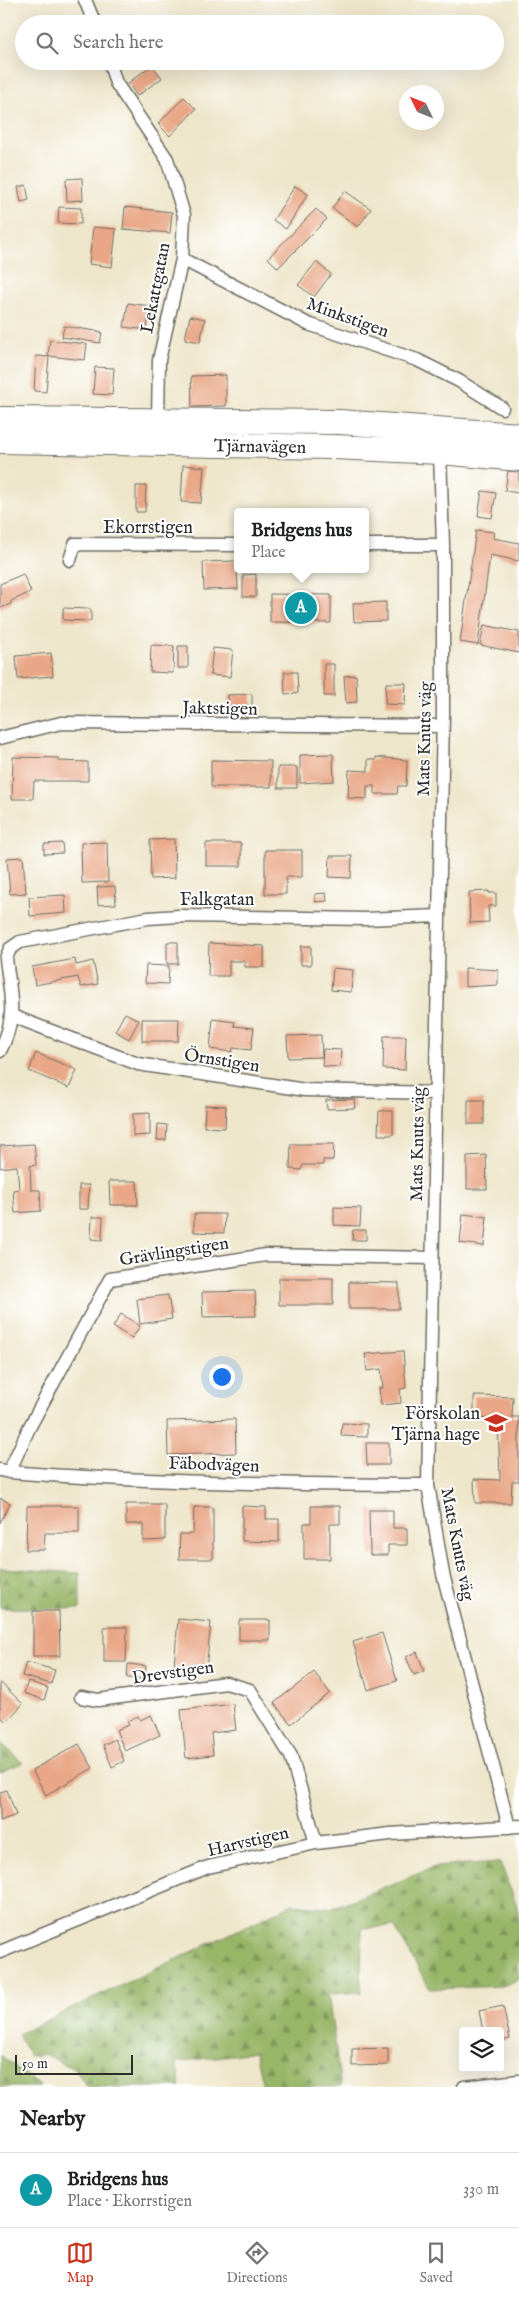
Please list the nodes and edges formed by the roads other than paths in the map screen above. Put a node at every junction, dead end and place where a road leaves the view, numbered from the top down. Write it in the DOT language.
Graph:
graph roads {
  1 [pos="85,0"];
  2 [pos="91,15"];
  3 [pos="112,70"];
  4 [pos="182,259"];
  5 [pos="502,408"];
  6 [pos="0,420"];
  7 [pos="158,421"];
  8 [pos="519,435"];
  9 [pos="0,441"];
  10 [pos="440,452"];
  11 [pos="519,459"];
  12 [pos="234,545"];
  13 [pos="369,545"];
  14 [pos="443,545"];
  15 [pos="70,560"];
  16 [pos="442,726"];
  17 [pos="0,738"];
  18 [pos="438,916"];
  19 [pos="12,1016"];
  20 [pos="0,1051"];
  21 [pos="435,1092"];
  22 [pos="432,1258"];
  23 [pos="5,1471"];
  24 [pos="428,1485"];
  25 [pos="81,1697"];
  26 [pos="514,1826"];
  27 [pos="316,1843"];
  28 [pos="0,1952"];
  29 [pos="519,2081"];
  30 [pos="464,2087"];
  1 -- 2 [label="street"];
  3 -- 4 [label="street, Lekattgatan"];
  4 -- 5 [label="street, Minkstigen"];
  4 -- 7 [label="street, Lekattgatan"];
  6 -- 7 [label="highway, Tjärnavägen"];
  7 -- 8 [label="highway, Tjärnavägen"];
  9 -- 10 [label="highway, Tjärnavägen"];
  10 -- 11 [label="highway, Tjärnavägen"];
  10 -- 14 [label="street, Mats Knuts väg"];
  12 -- 15 [label="street, Ekorrstigen"];
  13 -- 14 [label="street"];
  14 -- 16 [label="street, Mats Knuts väg"];
  16 -- 17 [label="street, Jaktstigen"];
  16 -- 18 [label="street, Mats Knuts väg"];
  18 -- 19 [label="street, Falkgatan"];
  18 -- 21 [label="street, Mats Knuts väg"];
  19 -- 20 [label="street"];
  19 -- 21 [label="street, Örnstigen"];
  21 -- 22 [label="street, Mats Knuts väg"];
  22 -- 23 [label="street, Grävlingstigen"];
  22 -- 24 [label="street, Mats Knuts väg"];
  23 -- 24 [label="street, Fäbodvägen"];
  24 -- 26 [label="street, Mats Knuts väg"];
  25 -- 27 [label="street, Drevstigen"];
  26 -- 27 [label="street, Harvstigen"];
  27 -- 28 [label="street, Harvstigen"];
  29 -- 30 [label="street"];
}
